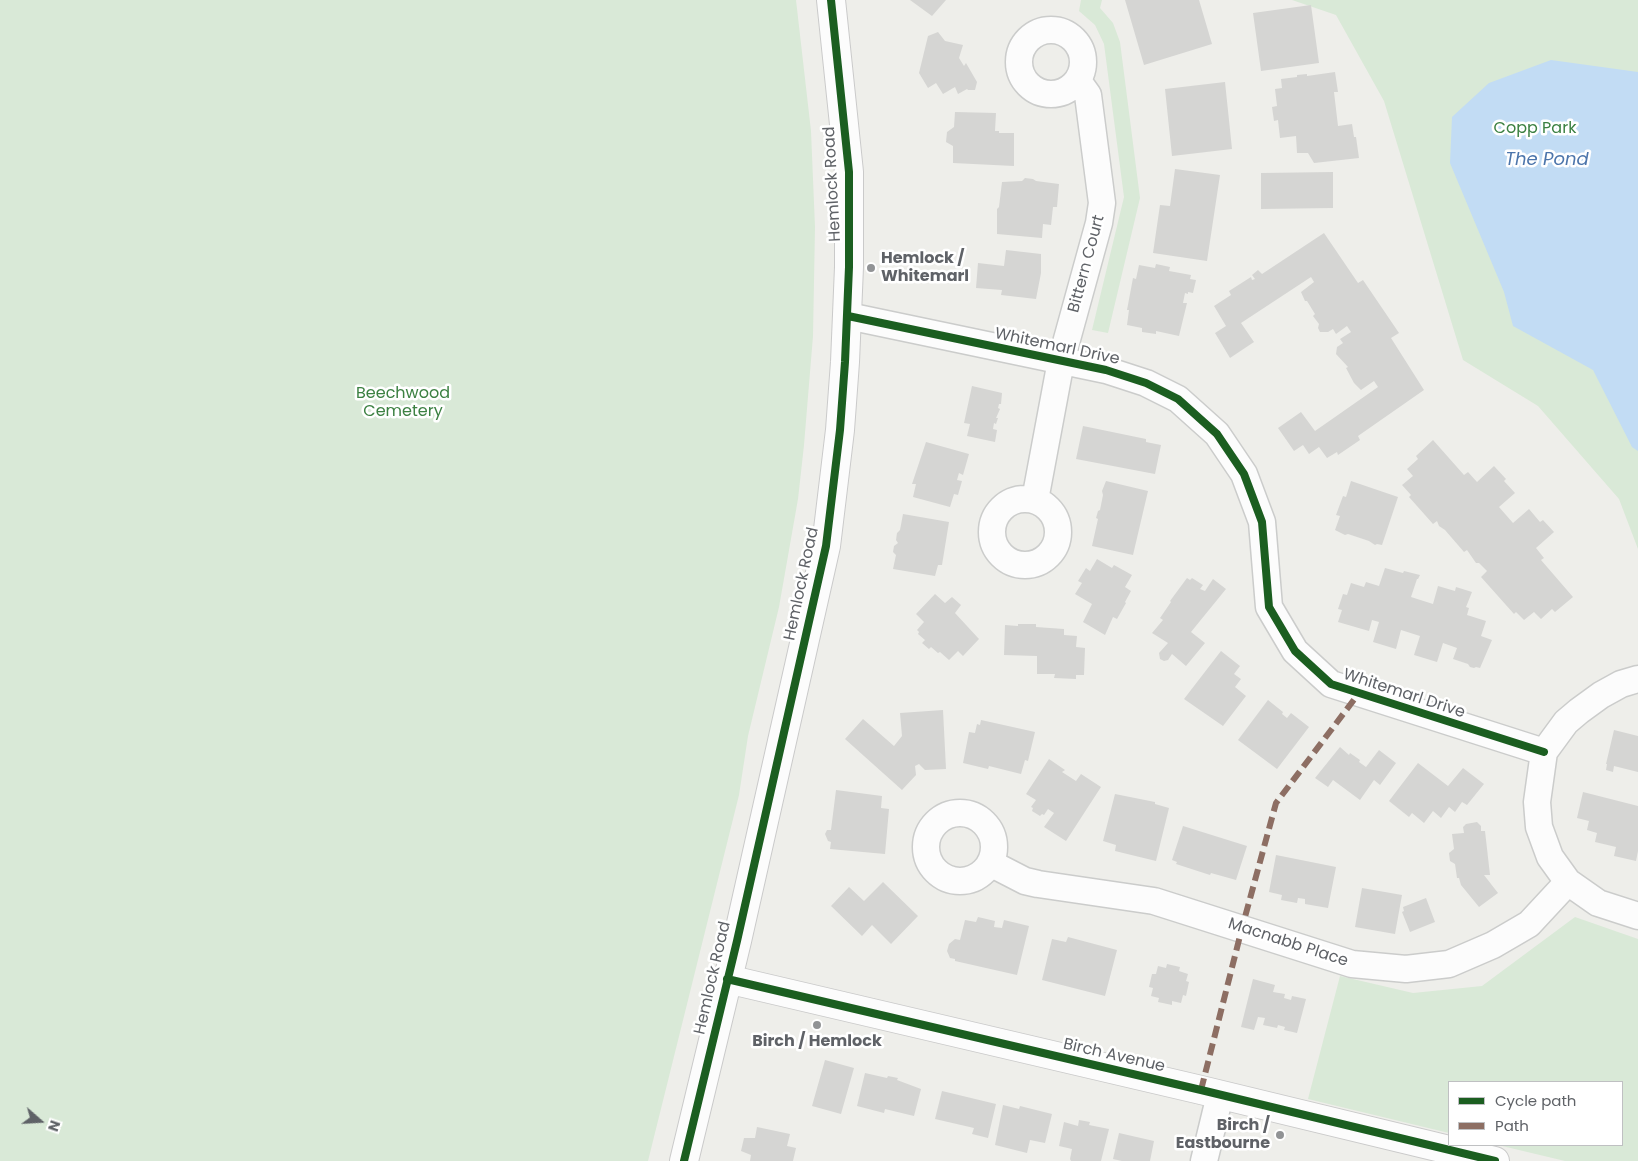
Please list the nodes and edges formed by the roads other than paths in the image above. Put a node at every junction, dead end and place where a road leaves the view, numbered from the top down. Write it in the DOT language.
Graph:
graph roads {
  1 [pos="831,0"];
  2 [pos="1078,81"];
  3 [pos="848,316"];
  4 [pos="1061,361"];
  5 [pos="1035,500"];
  6 [pos="1638,679"];
  7 [pos="1544,752"];
  8 [pos="990,863"];
  9 [pos="1568,882"];
  10 [pos="1638,916"];
  11 [pos="727,979"];
  12 [pos="1220,1095"];
  13 [pos="684,1161"];
  14 [pos="1204,1161"];
  15 [pos="1495,1161"];
  1 -- 3 [label="main road, Hemlock Road"];
  2 -- 4 [label="street, Bittern Court"];
  3 -- 4 [label="street, Whitemarl Drive"];
  3 -- 11 [label="main road, Hemlock Road"];
  4 -- 5 [label="street, Bittern Court"];
  4 -- 7 [label="street, Whitemarl Drive"];
  6 -- 7 [label="street"];
  7 -- 9 [label="street"];
  8 -- 9 [label="street, Macnabb Place"];
  9 -- 10 [label="street"];
  11 -- 12 [label="main road, Birch Avenue"];
  11 -- 13 [label="main road, Hemlock Road"];
  12 -- 14 [label="street"];
  12 -- 15 [label="main road, Birch Avenue"];
}
